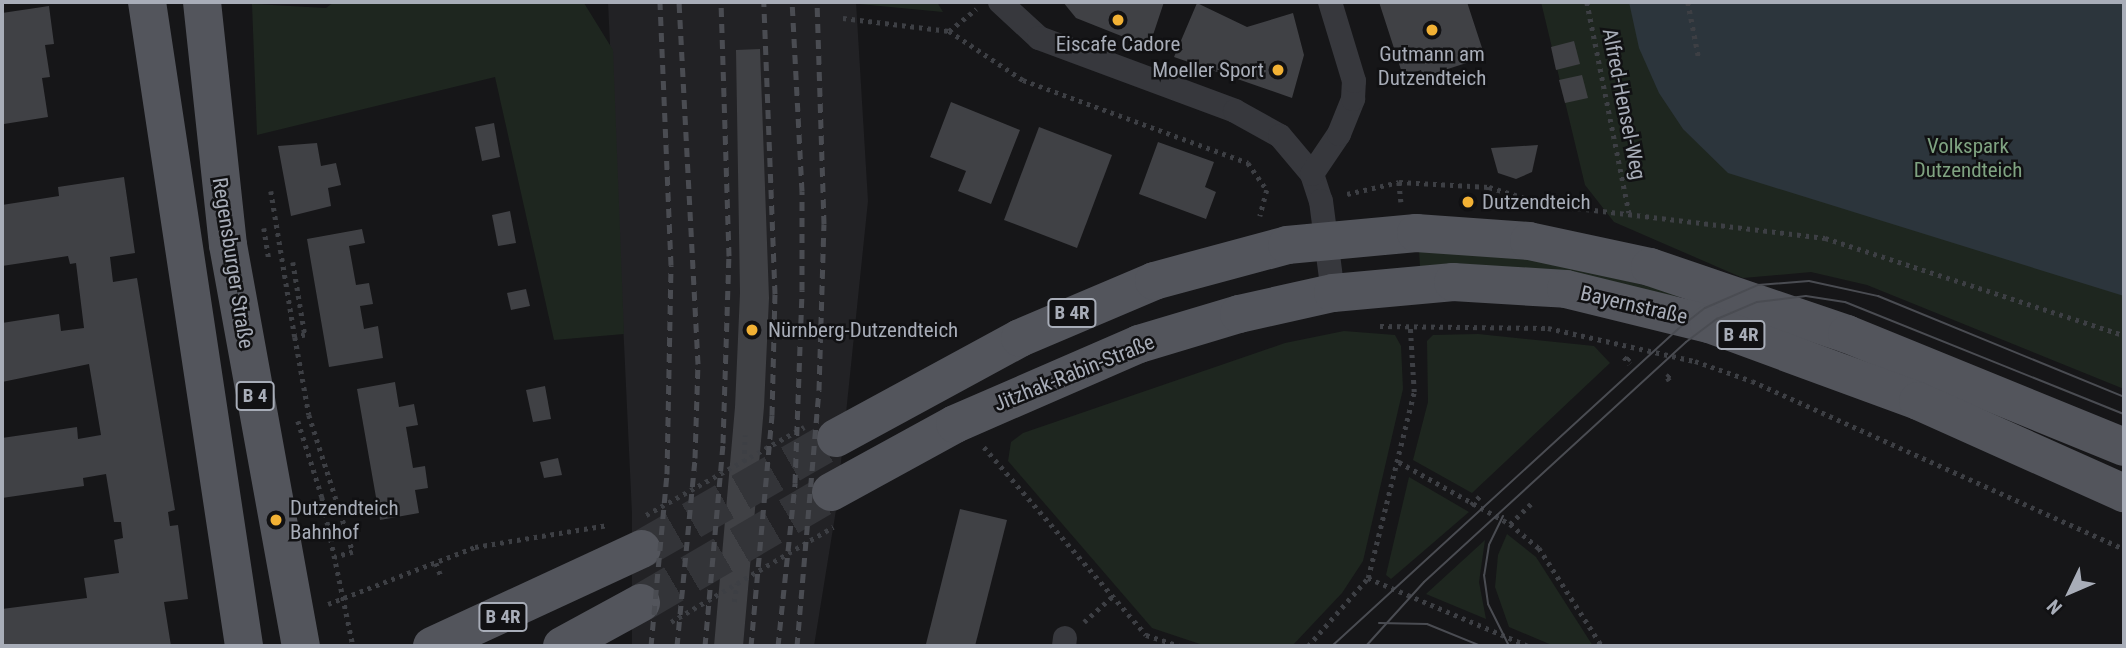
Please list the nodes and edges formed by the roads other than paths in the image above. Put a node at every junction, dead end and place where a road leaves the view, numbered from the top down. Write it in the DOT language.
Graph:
graph roads {
  1 [pos="147,2"];
  2 [pos="202,2"];
  3 [pos="1000,2"];
  4 [pos="1330,2"];
  5 [pos="1312,174"];
  6 [pos="1328,239"];
  7 [pos="1333,293"];
  8 [pos="822,431"];
  9 [pos="2124,447"];
  10 [pos="2124,493"];
  11 [pos="838,506"];
  12 [pos="631,531"];
  13 [pos="650,616"];
  14 [pos="298,632"];
  15 [pos="244,646"];
  16 [pos="432,646"];
  17 [pos="562,646"];
  1 -- 15 [label="main road"];
  2 -- 14 [label="main road, Regensburger Straße / B 4"];
  3 -- 5 [label="street"];
  4 -- 5 [label="street"];
  5 -- 6 [label="street"];
  6 -- 7 [label="street"];
  6 -- 8 [label="main road, B 4R"];
  6 -- 9 [label="main road, Bayernstraße / B 4R"];
  7 -- 10 [label="main road, Bayernstraße / B 4R"];
  7 -- 11 [label="main road, Jitzhak-Rabin-Straße / B 4R"];
  12 -- 16 [label="main road, B 4R"];
  13 -- 17 [label="main road"];
}
